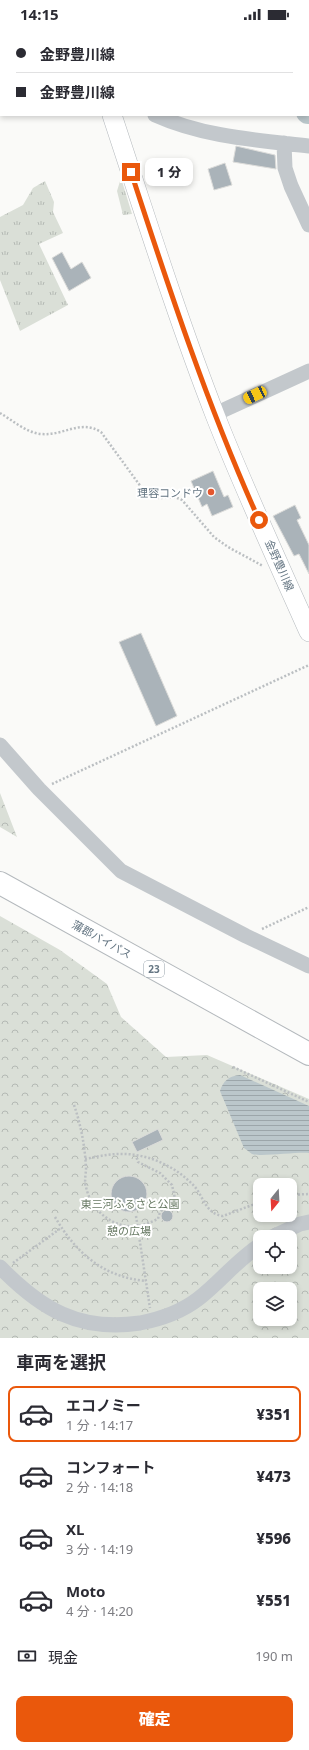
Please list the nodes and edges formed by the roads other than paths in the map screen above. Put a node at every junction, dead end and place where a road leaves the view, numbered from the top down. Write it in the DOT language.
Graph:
graph roads {
  1 [pos="112,116"];
  2 [pos="157,116"];
  3 [pos="284,143"];
  4 [pos="309,146"];
  5 [pos="309,225"];
  6 [pos="309,371"];
  7 [pos="215,414"];
  8 [pos="309,632"];
  9 [pos="0,745"];
  10 [pos="0,874"];
  11 [pos="0,883"];
  12 [pos="309,966"];
  13 [pos="309,1044"];
  14 [pos="309,1054"];
  15 [pos="309,1222"];
  16 [pos="287,1230"];
  17 [pos="253,1250"];
  18 [pos="2,1268"];
  1 -- 7 [label="main road, 金野豊川線"];
  2 -- 3 [label="street"];
  3 -- 4 [label="street"];
  3 -- 5 [label="street"];
  6 -- 7 [label="street"];
  7 -- 8 [label="main road, 金野豊川線"];
  9 -- 12 [label="street"];
  10 -- 13 [label="highway, 蒲郡バイパス / 23"];
  11 -- 14 [label="highway, 蒲郡バイパス / 23"];
  15 -- 16 [label="street"];
  17 -- 18 [label="street"];
}
